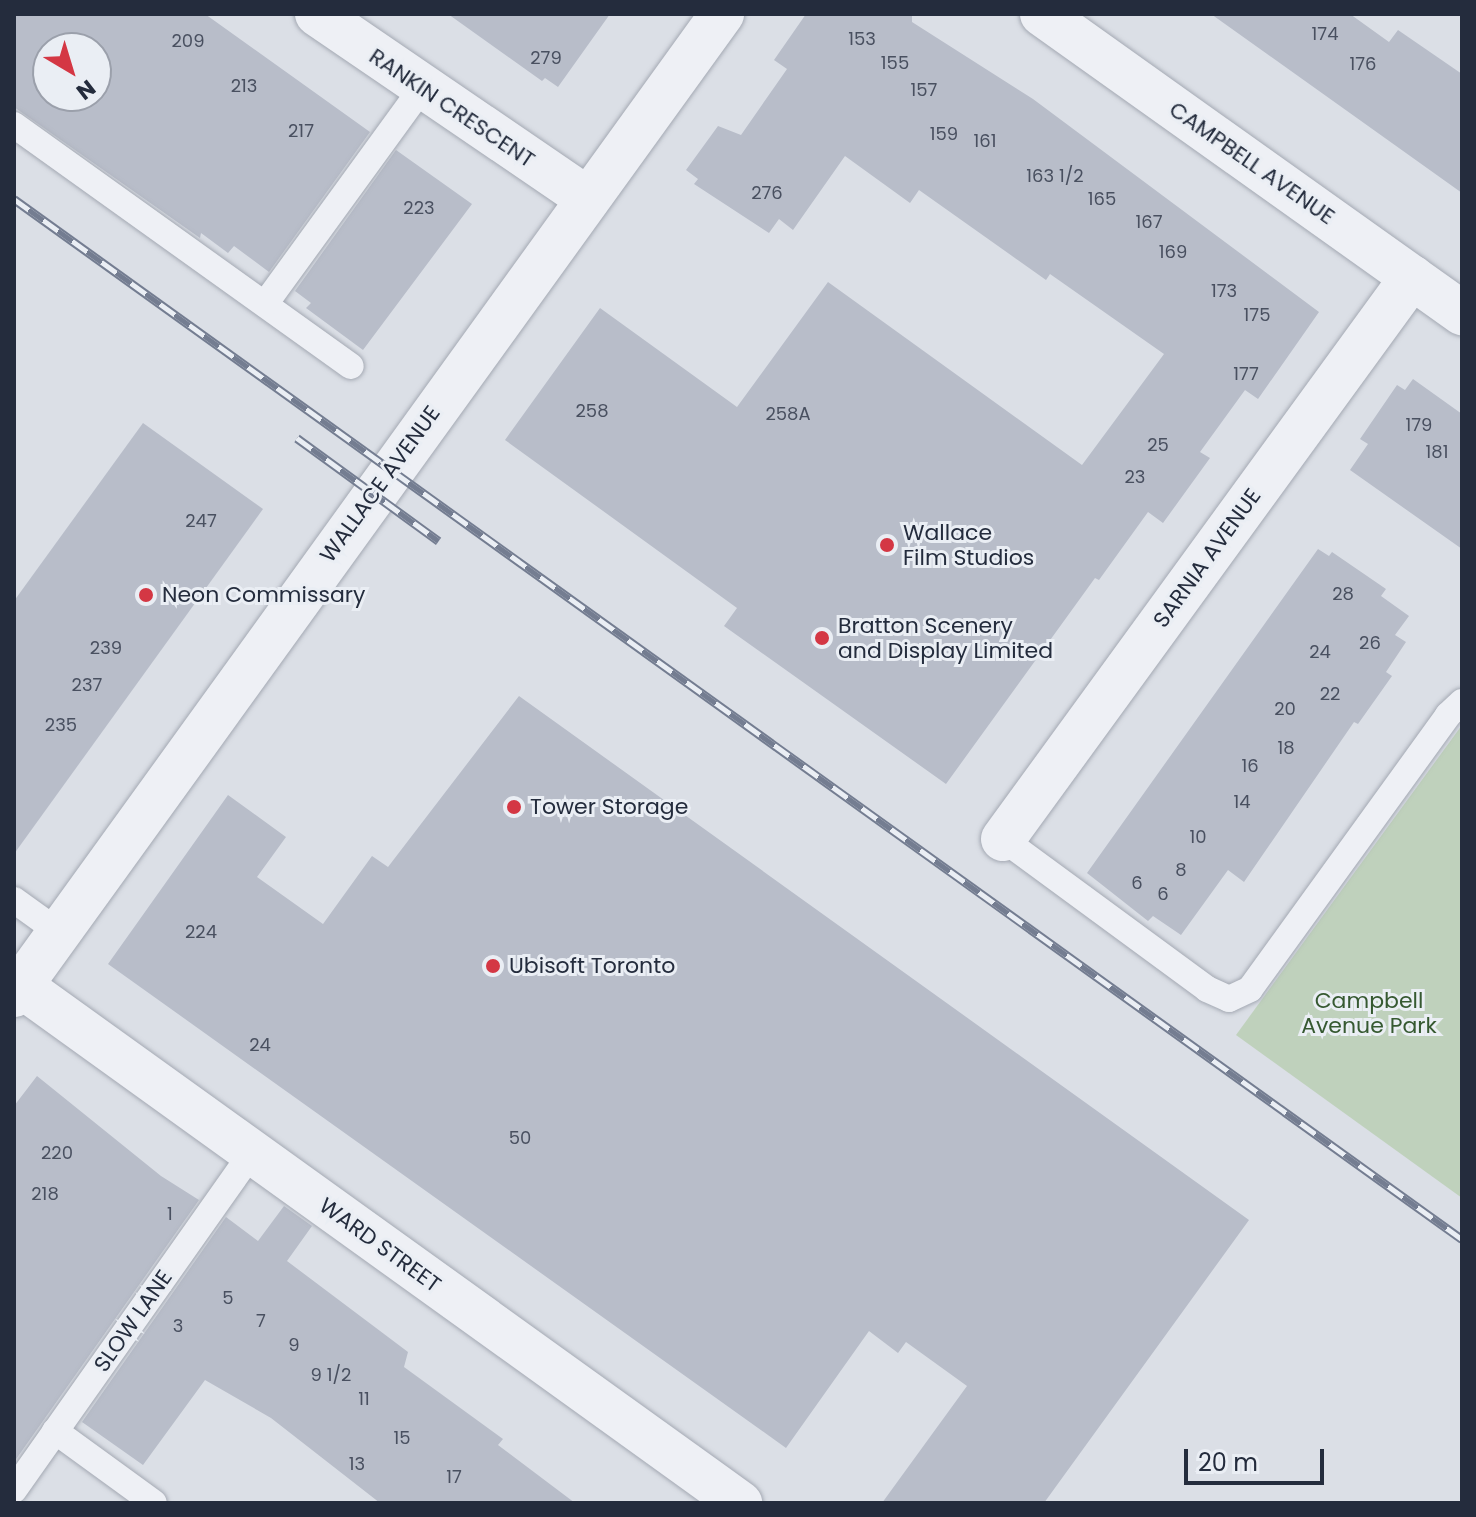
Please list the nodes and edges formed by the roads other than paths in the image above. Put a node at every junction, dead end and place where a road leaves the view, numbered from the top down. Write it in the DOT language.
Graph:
graph roads {
  1 [pos="317,14"];
  2 [pos="722,14"];
  3 [pos="1042,14"];
  4 [pos="421,89"];
  5 [pos="14,125"];
  6 [pos="588,199"];
  7 [pos="1412,277"];
  8 [pos="265,304"];
  9 [pos="1462,313"];
  10 [pos="351,366"];
  11 [pos="1462,702"];
  12 [pos="1003,839"];
  13 [pos="14,900"];
  14 [pos="60,933"];
  15 [pos="18,990"];
  16 [pos="252,1152"];
  17 [pos="55,1431"];
  18 [pos="14,1490"];
  19 [pos="154,1503"];
  20 [pos="740,1503"];
  1 -- 4 [label="street, RANKIN CRESCENT"];
  2 -- 6 [label="street, WALLACE AVENUE"];
  3 -- 7 [label="street, CAMPBELL AVENUE"];
  4 -- 6 [label="street, RANKIN CRESCENT"];
  4 -- 8 [label="lane"];
  5 -- 8 [label="lane"];
  6 -- 14 [label="street, WALLACE AVENUE"];
  7 -- 9 [label="street, CAMPBELL AVENUE"];
  7 -- 12 [label="street, SARNIA AVENUE"];
  8 -- 10 [label="lane"];
  11 -- 12 [label="lane"];
  13 -- 14 [label="lane"];
  14 -- 15 [label="street, WALLACE AVENUE"];
  15 -- 16 [label="street, WARD STREET"];
  16 -- 17 [label="lane, SLOW LANE"];
  16 -- 20 [label="street, WARD STREET"];
  17 -- 18 [label="lane, SLOW LANE"];
  17 -- 19 [label="lane"];
}
